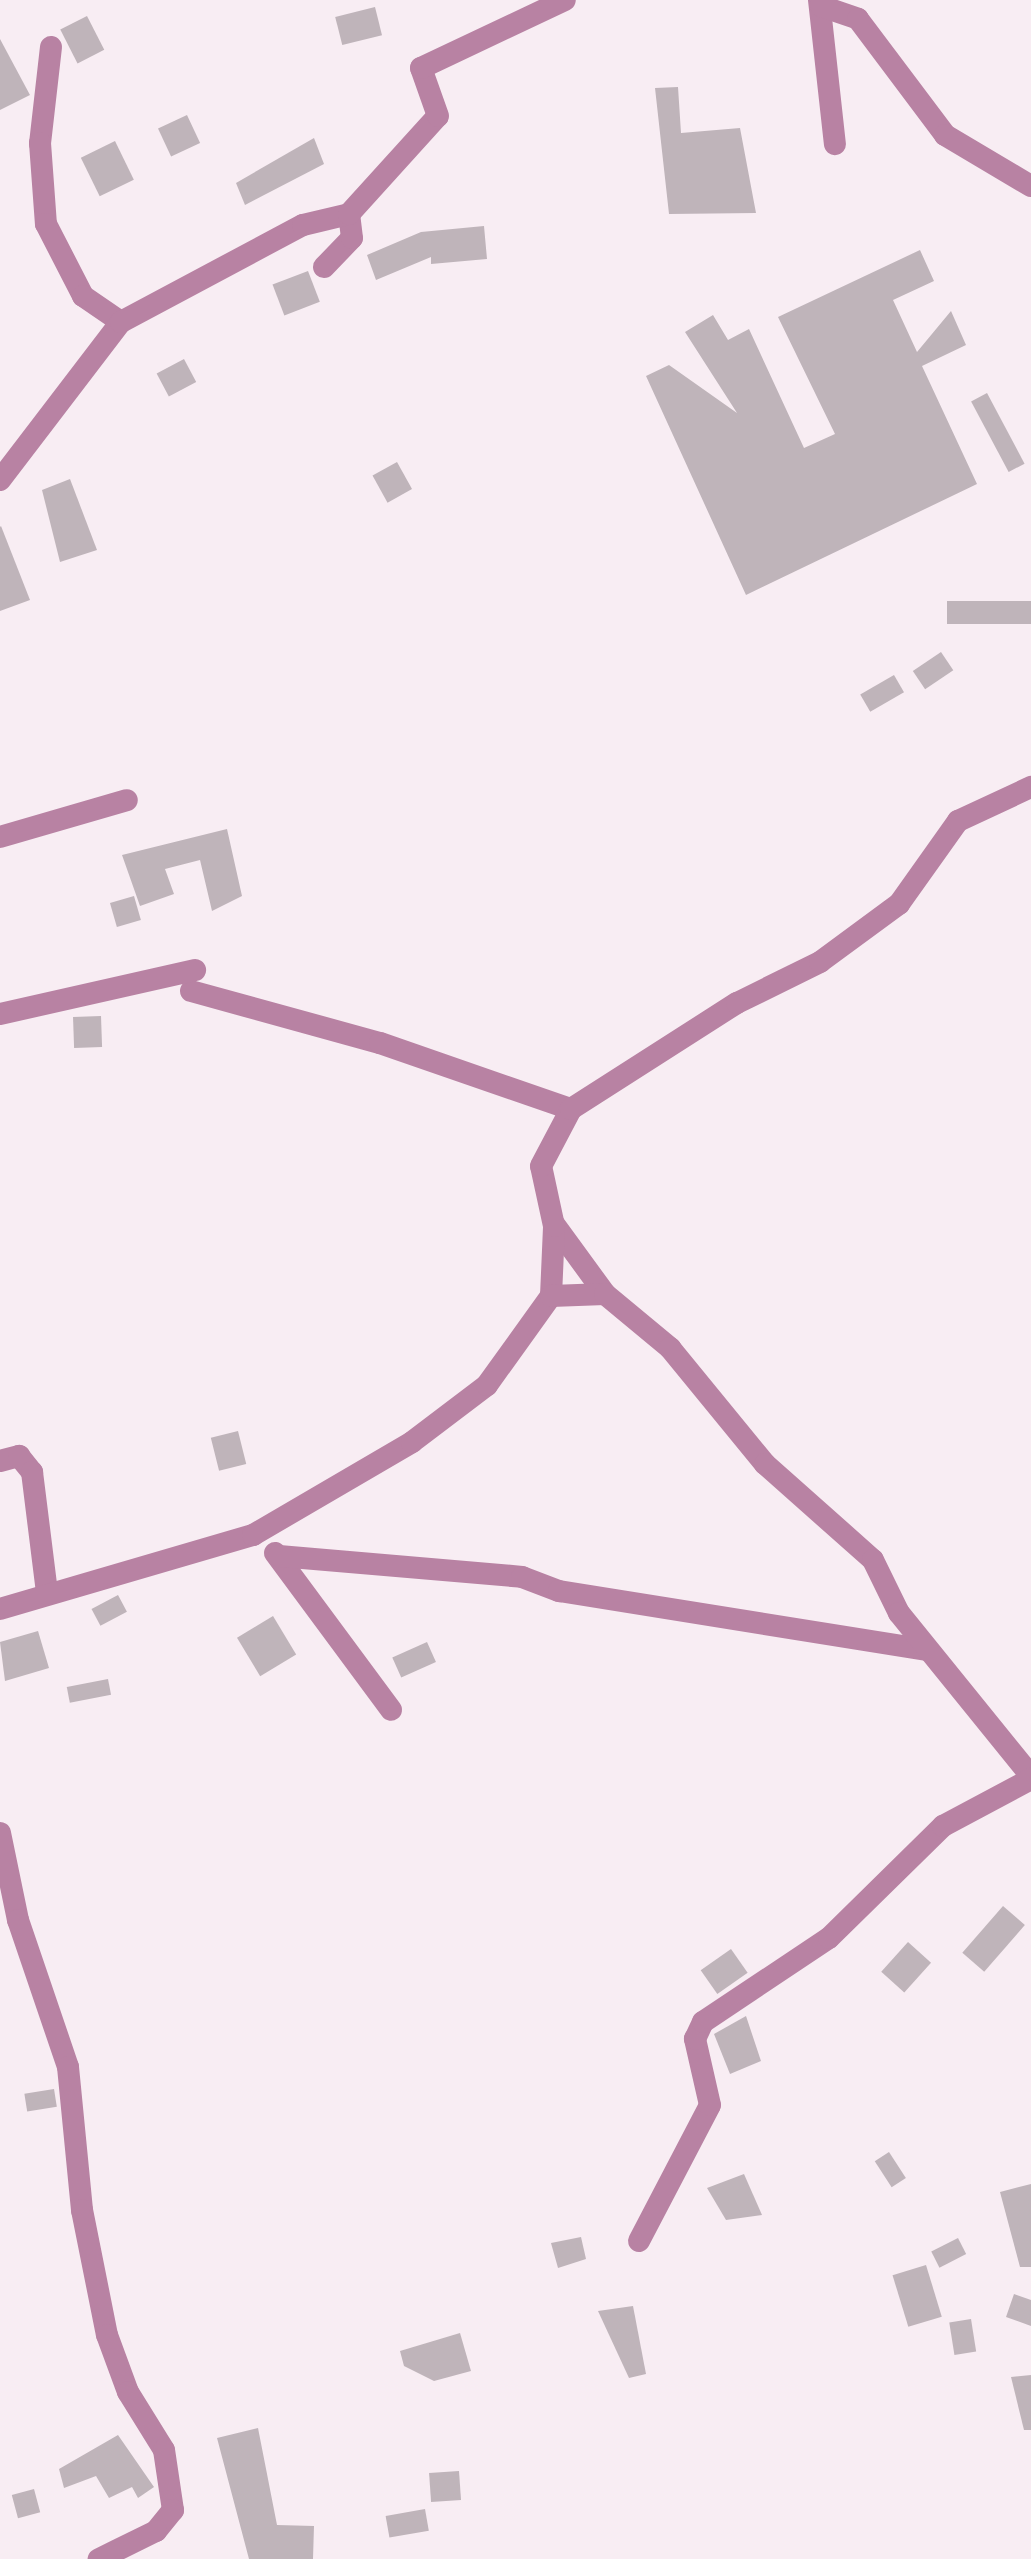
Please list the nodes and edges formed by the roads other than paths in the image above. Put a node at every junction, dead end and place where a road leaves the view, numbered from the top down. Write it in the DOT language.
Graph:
graph roads {
  1 [pos="566,0"];
  2 [pos="820,3"];
  3 [pos="51,47"];
  4 [pos="836,144"];
  5 [pos="1031,186"];
  6 [pos="350,214"];
  7 [pos="324,267"];
  8 [pos="121,322"];
  9 [pos="0,480"];
  10 [pos="1031,787"];
  11 [pos="128,800"];
  12 [pos="0,837"];
  13 [pos="0,1014"];
  14 [pos="571,1109"];
  15 [pos="554,1224"];
  16 [pos="605,1294"];
  17 [pos="551,1296"];
  18 [pos="0,1461"];
  19 [pos="253,1535"];
  20 [pos="279,1556"];
  21 [pos="47,1592"];
  22 [pos="0,1609"];
  23 [pos="926,1650"];
  24 [pos="391,1710"];
  25 [pos="1031,1778"];
  26 [pos="0,1833"];
  27 [pos="639,2241"];
  28 [pos="99,2559"];
  1 -- 6 [label="street"];
  2 -- 4 [label="street"];
  2 -- 5 [label="street"];
  3 -- 8 [label="street"];
  6 -- 7 [label="street"];
  6 -- 8 [label="street"];
  8 -- 9 [label="street"];
  10 -- 14 [label="street"];
  11 -- 12 [label="street"];
  13 -- 14 [label="street"];
  14 -- 15 [label="street"];
  15 -- 16 [label="street"];
  15 -- 17 [label="street"];
  16 -- 17 [label="street"];
  16 -- 23 [label="street"];
  17 -- 19 [label="street"];
  18 -- 21 [label="street"];
  19 -- 20 [label="street"];
  19 -- 21 [label="street"];
  20 -- 23 [label="street"];
  20 -- 24 [label="street"];
  21 -- 22 [label="street"];
  23 -- 25 [label="street"];
  25 -- 27 [label="street"];
  26 -- 28 [label="street"];
}
